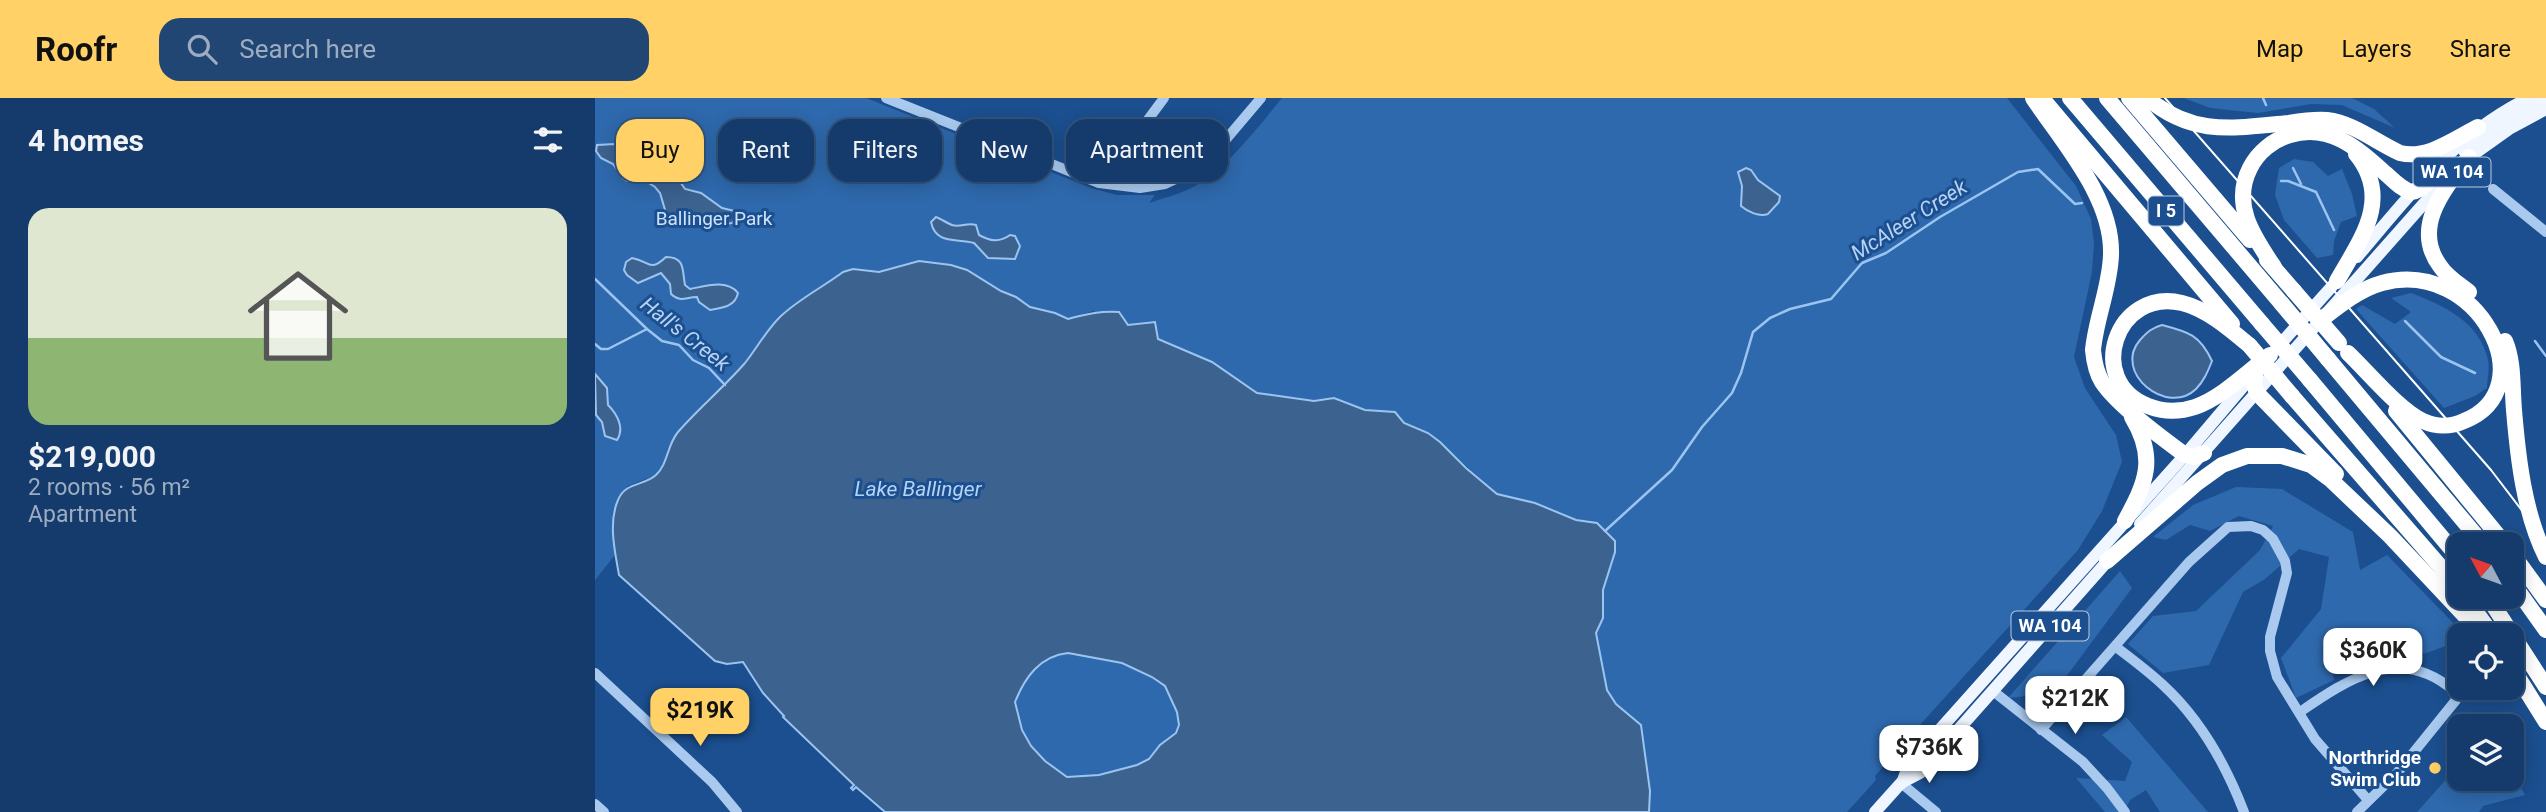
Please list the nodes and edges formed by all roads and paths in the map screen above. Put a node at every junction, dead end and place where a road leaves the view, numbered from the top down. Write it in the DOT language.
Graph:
graph roads {
  1 [pos="886,98"];
  2 [pos="1164,98"];
  3 [pos="1261,98"];
  4 [pos="2020,98"];
  5 [pos="2033,98"];
  6 [pos="2042,98"];
  7 [pos="2070,98"];
  8 [pos="2107,98"];
  9 [pos="2129,98"];
  10 [pos="2147,98"];
  11 [pos="2526,99"];
  12 [pos="2546,99"];
  13 [pos="2546,109"];
  14 [pos="2546,117"];
  15 [pos="1148,119"];
  16 [pos="2523,121"];
  17 [pos="2478,127"];
  18 [pos="2325,133"];
  19 [pos="2469,157"];
  20 [pos="2437,177"];
  21 [pos="2092,187"];
  22 [pos="2493,190"];
  23 [pos="2411,192"];
  24 [pos="2546,232"];
  25 [pos="2393,236"];
  26 [pos="2274,267"];
  27 [pos="2337,281"];
  28 [pos="2322,319"];
  29 [pos="2250,346"];
  30 [pos="2344,348"];
  31 [pos="2270,355"];
  32 [pos="2256,370"];
  33 [pos="2257,393"];
  34 [pos="2120,401"];
  35 [pos="2203,453"];
  36 [pos="2185,455"];
  37 [pos="2125,522"];
  38 [pos="2473,532"];
  39 [pos="2495,532"];
  40 [pos="2390,536"];
  41 [pos="2447,544"];
  42 [pos="2546,557"];
  43 [pos="2107,561"];
  44 [pos="2524,570"];
  45 [pos="2447,574"];
  46 [pos="2524,599"];
  47 [pos="2546,600"];
  48 [pos="2496,609"];
  49 [pos="2472,623"];
  50 [pos="2546,630"];
  51 [pos="2116,647"];
  52 [pos="1995,666"];
  53 [pos="595,673"];
  54 [pos="2524,687"];
  55 [pos="2546,687"];
  56 [pos="1993,691"];
  57 [pos="1958,709"];
  58 [pos="2300,712"];
  59 [pos="2546,722"];
  60 [pos="2041,730"];
  61 [pos="1901,783"];
  62 [pos="2368,800"];
  63 [pos="595,804"];
  64 [pos="604,812"];
  65 [pos="737,812"];
  66 [pos="1875,812"];
  67 [pos="1936,812"];
  68 [pos="2125,812"];
  69 [pos="2244,812"];
  70 [pos="2357,812"];
  1 -- 3 [label="street"];
  2 -- 15 [label="street"];
  4 -- 21 [label="highway"];
  5 -- 21 [label="highway"];
  6 -- 29 [label="highway"];
  7 -- 41 [label="highway, I 5, bridge"];
  8 -- 38 [label="highway, I 5, bridge"];
  9 -- 26 [label="highway"];
  10 -- 17 [label="highway"];
  11 -- 17 [label="main road, WA 104"];
  12 -- 20 [label="main road"];
  13 -- 16 [label="main road, WA 104"];
  14 -- 16 [label="main road"];
  16 -- 19 [label="main road, WA 104"];
  17 -- 23 [label="main road, WA 104"];
  18 -- 23 [label="highway"];
  18 -- 26 [label="highway"];
  18 -- 27 [label="highway"];
  19 -- 25 [label="main road, WA 104"];
  19 -- 42 [label="highway"];
  20 -- 23 [label="highway"];
  20 -- 25 [label="main road"];
  21 -- 34 [label="highway"];
  22 -- 24 [label="street"];
  23 -- 27 [label="main road, WA 104"];
  25 -- 28 [label="main road, WA 104"];
  26 -- 30 [label="highway, bridge"];
  27 -- 31 [label="main road, WA 104"];
  28 -- 30 [label="highway"];
  28 -- 33 [label="main road, WA 104"];
  29 -- 31 [label="highway"];
  29 -- 45 [label="highway, bridge"];
  30 -- 39 [label="highway"];
  31 -- 32 [label="main road, WA 104"];
  32 -- 33 [label="highway"];
  32 -- 36 [label="main road, WA 104"];
  33 -- 35 [label="main road, WA 104"];
  33 -- 40 [label="highway"];
  34 -- 36 [label="highway"];
  34 -- 37 [label="highway"];
  35 -- 36 [label="highway"];
  35 -- 43 [label="main road, WA 104"];
  36 -- 37 [label="main road, WA 104"];
  37 -- 52 [label="main road, WA 104"];
  40 -- 43 [label="highway"];
  40 -- 49 [label="highway"];
  43 -- 56 [label="main road, WA 104"];
  44 -- 47 [label="highway"];
  46 -- 50 [label="highway"];
  48 -- 55 [label="highway"];
  51 -- 58 [label="street"];
  51 -- 60 [label="street"];
  51 -- 69 [label="street"];
  52 -- 56 [label="main road"];
  52 -- 57 [label="main road, WA 104"];
  53 -- 65 [label="street"];
  54 -- 59 [label="highway"];
  56 -- 57 [label="main road"];
  56 -- 60 [label="street"];
  56 -- 61 [label="main road, WA 104"];
  57 -- 61 [label="main road, WA 104"];
  58 -- 62 [label="street"];
  58 -- 62 [label="street"];
  60 -- 68 [label="street"];
  61 -- 66 [label="main road, WA 104"];
  61 -- 67 [label="street"];
  62 -- 70 [label="street"];
  63 -- 64 [label="street"];
}
